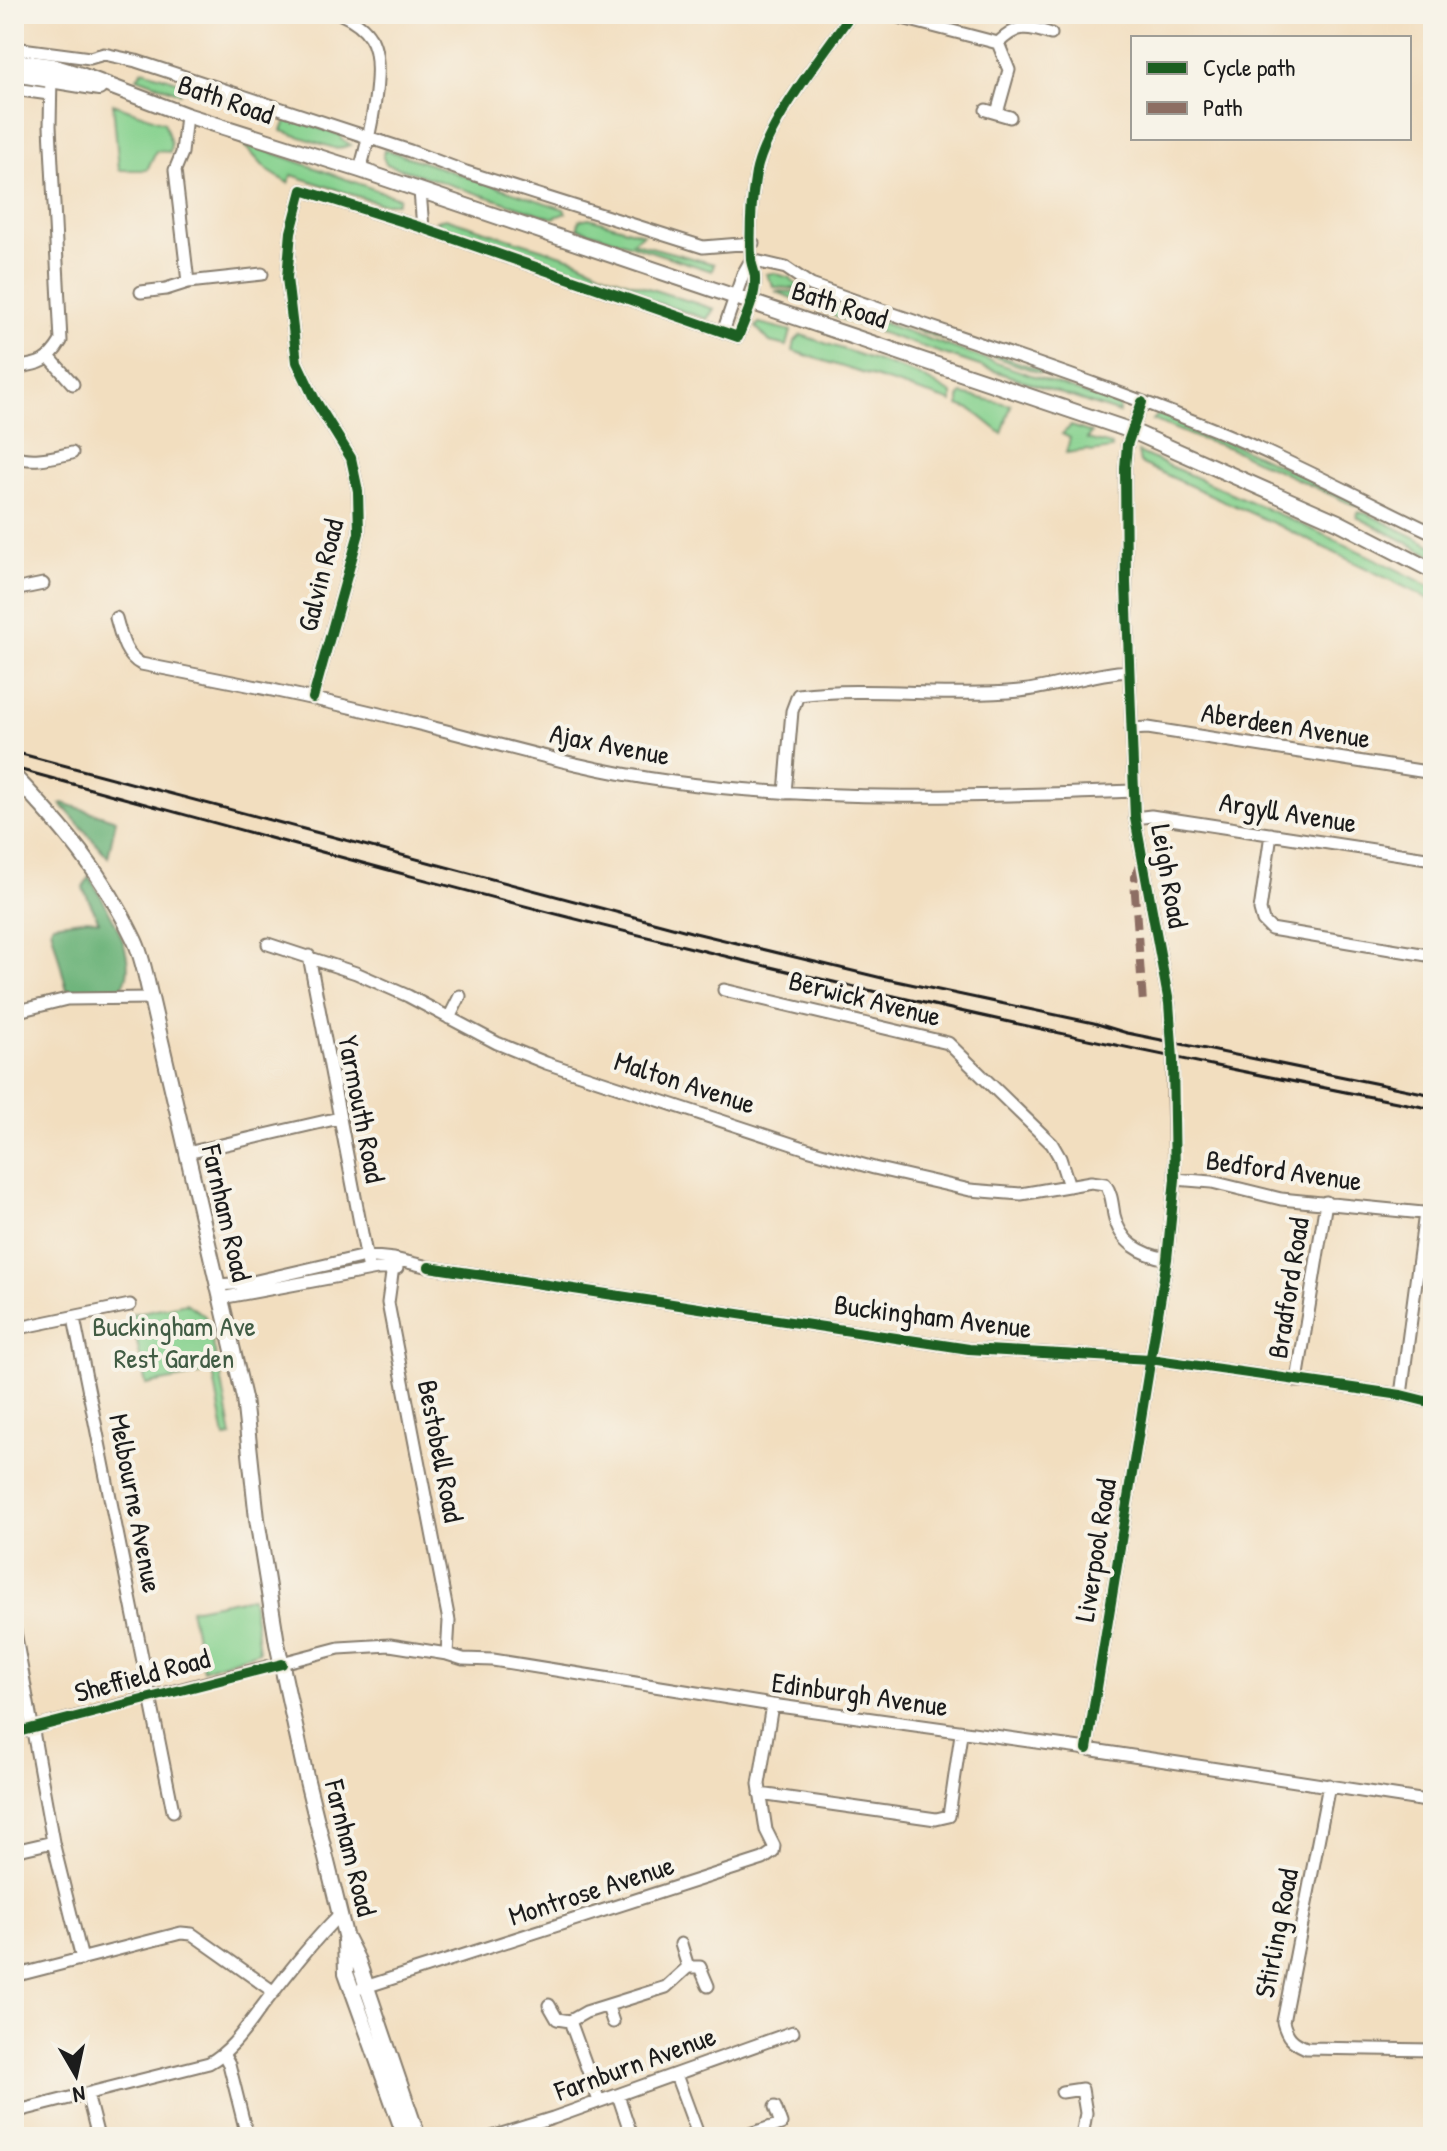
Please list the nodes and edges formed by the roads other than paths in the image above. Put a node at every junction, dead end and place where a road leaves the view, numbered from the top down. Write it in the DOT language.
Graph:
graph roads {
  1 [pos="341,14"];
  2 [pos="851,14"];
  3 [pos="887,14"];
  4 [pos="1051,34"];
  5 [pos="998,43"];
  6 [pos="14,48"];
  7 [pos="14,61"];
  8 [pos="14,74"];
  9 [pos="50,80"];
  10 [pos="14,89"];
  11 [pos="186,115"];
  12 [pos="1010,117"];
  13 [pos="369,137"];
  14 [pos="360,170"];
  15 [pos="420,191"];
  16 [pos="423,228"];
  17 [pos="753,243"];
  18 [pos="751,260"];
  19 [pos="262,274"];
  20 [pos="188,282"];
  21 [pos="141,292"];
  22 [pos="735,296"];
  23 [pos="751,302"];
  24 [pos="723,332"];
  25 [pos="50,358"];
  26 [pos="14,368"];
  27 [pos="73,384"];
  28 [pos="1142,402"];
  29 [pos="1132,431"];
  30 [pos="72,453"];
  31 [pos="14,456"];
  32 [pos="1433,533"];
  33 [pos="1433,571"];
  34 [pos="43,584"];
  35 [pos="20,586"];
  36 [pos="116,618"];
  37 [pos="1129,671"];
  38 [pos="313,698"];
  39 [pos="1131,729"];
  40 [pos="1433,773"];
  41 [pos="14,776"];
  42 [pos="1133,791"];
  43 [pos="785,793"];
  44 [pos="1135,818"];
  45 [pos="1271,834"];
  46 [pos="1433,859"];
  47 [pos="268,944"];
  48 [pos="309,956"];
  49 [pos="1433,956"];
  50 [pos="724,990"];
  51 [pos="460,996"];
  52 [pos="151,998"];
  53 [pos="14,1012"];
  54 [pos="449,1018"];
  55 [pos="339,1118"];
  56 [pos="187,1153"];
  57 [pos="1175,1179"];
  58 [pos="1069,1186"];
  59 [pos="1326,1202"];
  60 [pos="1429,1213"];
  61 [pos="365,1256"];
  62 [pos="1167,1259"];
  63 [pos="393,1263"];
  64 [pos="369,1270"];
  65 [pos="219,1292"];
  66 [pos="130,1305"];
  67 [pos="74,1318"];
  68 [pos="14,1329"];
  69 [pos="1150,1359"];
  70 [pos="1297,1381"];
  71 [pos="1401,1395"];
  72 [pos="1433,1403"];
  73 [pos="14,1626"];
  74 [pos="447,1654"];
  75 [pos="282,1664"];
  76 [pos="151,1698"];
  77 [pos="772,1705"];
  78 [pos="34,1728"];
  79 [pos="14,1733"];
  80 [pos="961,1734"];
  81 [pos="1087,1749"];
  82 [pos="1329,1785"];
  83 [pos="760,1794"];
  84 [pos="1433,1802"];
  85 [pos="173,1811"];
  86 [pos="53,1842"];
  87 [pos="14,1851"];
  88 [pos="340,1914"];
  89 [pos="681,1944"];
  90 [pos="82,1959"];
  91 [pos="688,1967"];
  92 [pos="14,1976"];
  93 [pos="708,1986"];
  94 [pos="360,1989"];
  95 [pos="274,1992"];
  96 [pos="549,2005"];
  97 [pos="608,2007"];
  98 [pos="570,2021"];
  99 [pos="613,2022"];
  100 [pos="793,2032"];
  101 [pos="1433,2050"];
  102 [pos="224,2055"];
  103 [pos="676,2075"];
  104 [pos="1062,2092"];
  105 [pos="87,2094"];
  106 [pos="618,2095"];
  107 [pos="599,2101"];
  108 [pos="775,2107"];
  109 [pos="14,2112"];
  110 [pos="246,2132"];
  111 [pos="98,2137"];
  112 [pos="405,2137"];
  113 [pos="418,2137"];
  114 [pos="492,2137"];
  115 [pos="632,2137"];
  116 [pos="699,2137"];
  117 [pos="740,2137"];
  118 [pos="1082,2137"];
  1 -- 13 [label="street"];
  2 -- 17 [label="street"];
  3 -- 5 [label="street"];
  4 -- 5 [label="street"];
  5 -- 12 [label="street"];
  6 -- 13 [label="street, Bath Road"];
  7 -- 9 [label="main road, Bath Road"];
  8 -- 9 [label="main road, Bath Road"];
  9 -- 10 [label="street"];
  9 -- 11 [label="main road, Bath Road"];
  9 -- 25 [label="street"];
  11 -- 14 [label="main road, Bath Road"];
  11 -- 20 [label="street"];
  13 -- 14 [label="street"];
  13 -- 17 [label="street, Bath Road"];
  14 -- 15 [label="main road, Bath Road"];
  15 -- 16 [label="street"];
  15 -- 22 [label="main road, Bath Road"];
  16 -- 24 [label="street"];
  16 -- 38 [label="street, Galvin Road"];
  17 -- 18 [label="street"];
  18 -- 22 [label="street"];
  18 -- 23 [label="street"];
  18 -- 28 [label="street"];
  19 -- 20 [label="street"];
  20 -- 21 [label="street"];
  22 -- 23 [label="main road, Bath Road"];
  22 -- 24 [label="street"];
  23 -- 24 [label="street"];
  23 -- 29 [label="main road, Bath Road"];
  25 -- 26 [label="street"];
  25 -- 27 [label="street"];
  28 -- 29 [label="street, Leigh Road"];
  28 -- 32 [label="street"];
  29 -- 33 [label="main road, Bath Road"];
  29 -- 37 [label="street, Leigh Road"];
  30 -- 31 [label="street"];
  34 -- 35 [label="street"];
  36 -- 38 [label="street, Ajax Avenue"];
  37 -- 39 [label="street, Leigh Road"];
  37 -- 43 [label="street"];
  38 -- 43 [label="street, Ajax Avenue"];
  39 -- 40 [label="street, Aberdeen Avenue"];
  39 -- 42 [label="street, Leigh Road"];
  41 -- 52 [label="main road, Farnham Road"];
  42 -- 43 [label="street, Ajax Avenue"];
  42 -- 44 [label="street, Leigh Road"];
  44 -- 45 [label="street, Argyll Avenue"];
  44 -- 57 [label="street, Leigh Road, bridge"];
  45 -- 46 [label="street, Argyll Avenue"];
  45 -- 49 [label="street"];
  47 -- 48 [label="street, Malton Avenue"];
  48 -- 54 [label="street, Malton Avenue"];
  48 -- 55 [label="street, Yarmouth Road"];
  50 -- 58 [label="street, Berwick Avenue"];
  51 -- 54 [label="street"];
  52 -- 53 [label="street"];
  52 -- 56 [label="main road, Farnham Road"];
  54 -- 58 [label="street, Malton Avenue"];
  55 -- 56 [label="street"];
  55 -- 61 [label="street, Yarmouth Road"];
  56 -- 65 [label="main road, Farnham Road"];
  57 -- 59 [label="street, Bedford Avenue"];
  57 -- 62 [label="street, Leigh Road"];
  58 -- 62 [label="street, Malton Avenue"];
  59 -- 60 [label="street, Bedford Avenue"];
  59 -- 70 [label="street, Bradford Road"];
  60 -- 71 [label="street"];
  61 -- 63 [label="street, Buckingham Avenue"];
  61 -- 64 [label="street, Yarmouth Road"];
  61 -- 65 [label="street, Buckingham Avenue"];
  62 -- 69 [label="street, Leigh Road"];
  63 -- 64 [label="street, Buckingham Avenue"];
  63 -- 69 [label="street, Buckingham Avenue"];
  63 -- 74 [label="street, Bestobell Road"];
  64 -- 65 [label="street, Buckingham Avenue"];
  65 -- 75 [label="main road, Farnham Road"];
  66 -- 67 [label="street"];
  67 -- 68 [label="street"];
  67 -- 76 [label="street, Melbourne Avenue"];
  69 -- 70 [label="street, Buckingham Avenue"];
  69 -- 81 [label="street, Liverpool Road"];
  70 -- 71 [label="street, Buckingham Avenue"];
  71 -- 72 [label="street, Buckingham Avenue"];
  73 -- 78 [label="street"];
  74 -- 75 [label="street, Edinburgh Avenue"];
  74 -- 77 [label="street, Edinburgh Avenue"];
  75 -- 76 [label="street, Sheffield Road"];
  75 -- 88 [label="main road, Farnham Road"];
  76 -- 78 [label="street, Sheffield Road"];
  76 -- 85 [label="street, Melbourne Avenue"];
  77 -- 80 [label="street, Edinburgh Avenue"];
  77 -- 83 [label="street, Montrose Avenue"];
  78 -- 79 [label="street, Sheffield Road"];
  78 -- 86 [label="street"];
  80 -- 81 [label="street, Edinburgh Avenue"];
  80 -- 83 [label="street"];
  81 -- 82 [label="street, Edinburgh Avenue"];
  82 -- 84 [label="street, Edinburgh Avenue"];
  82 -- 101 [label="street, Stirling Road"];
  83 -- 94 [label="street, Montrose Avenue"];
  86 -- 87 [label="street"];
  86 -- 90 [label="street"];
  88 -- 94 [label="main road, Farnham Road"];
  88 -- 95 [label="street"];
  89 -- 91 [label="street"];
  90 -- 92 [label="street"];
  90 -- 95 [label="street"];
  91 -- 93 [label="street"];
  91 -- 97 [label="street"];
  94 -- 112 [label="main road, Farnham Road"];
  94 -- 113 [label="main road, Farnham Road"];
  95 -- 102 [label="street"];
  96 -- 98 [label="street"];
  97 -- 98 [label="street"];
  97 -- 99 [label="street"];
  98 -- 107 [label="street"];
  100 -- 103 [label="street, Farnburn Avenue"];
  102 -- 105 [label="street"];
  102 -- 110 [label="street"];
  103 -- 106 [label="street, Farnburn Avenue"];
  103 -- 116 [label="street"];
  104 -- 118 [label="street"];
  105 -- 109 [label="street"];
  105 -- 111 [label="street"];
  106 -- 107 [label="street, Farnburn Avenue"];
  106 -- 115 [label="street"];
  107 -- 114 [label="street, Farnburn Avenue"];
  108 -- 117 [label="street"];
}
